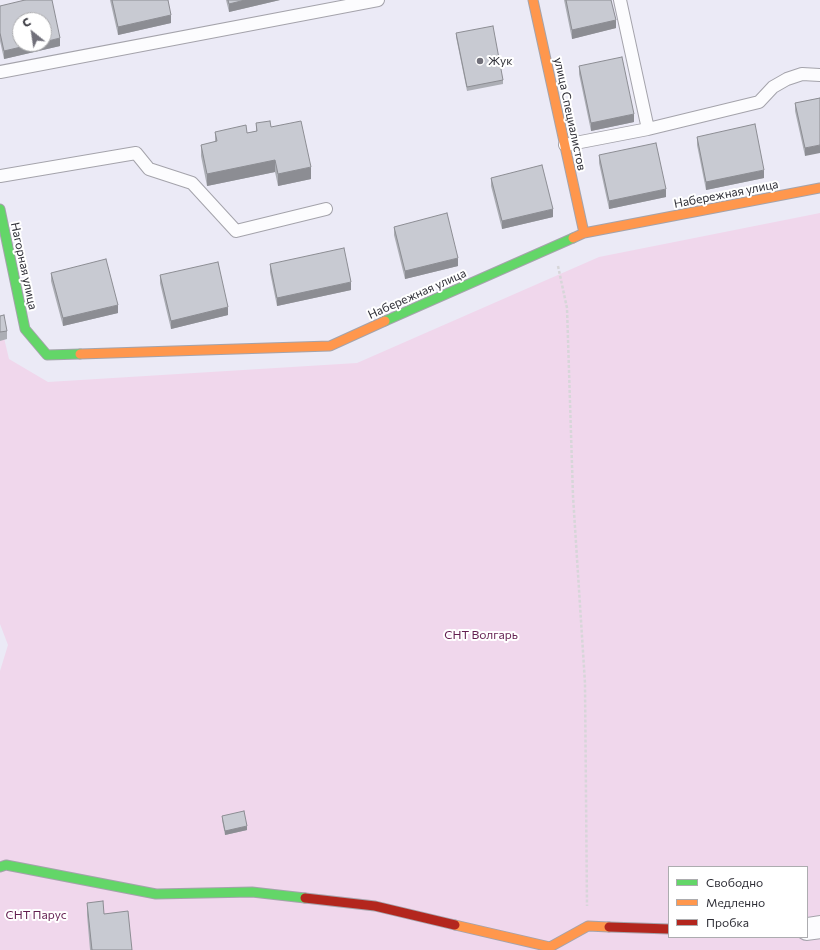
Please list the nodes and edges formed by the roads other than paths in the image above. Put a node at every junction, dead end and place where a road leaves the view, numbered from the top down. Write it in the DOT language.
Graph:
graph roads {
  1 [pos="378,0"];
  2 [pos="533,0"];
  3 [pos="620,0"];
  4 [pos="0,72"];
  5 [pos="820,75"];
  6 [pos="648,129"];
  7 [pos="565,145"];
  8 [pos="0,176"];
  9 [pos="820,188"];
  10 [pos="0,209"];
  11 [pos="326,209"];
  12 [pos="584,233"];
  13 [pos="25,329"];
  14 [pos="0,867"];
  15 [pos="820,928"];
  16 [pos="808,929"];
  17 [pos="668,930"];
  1 -- 4 [label="lane"];
  2 -- 7 [label="street, улица Специалистов"];
  3 -- 6 [label="lane"];
  5 -- 6 [label="lane"];
  6 -- 7 [label="lane"];
  7 -- 12 [label="street, улица Специалистов"];
  8 -- 11 [label="lane"];
  9 -- 12 [label="street, Набережная улица"];
  10 -- 13 [label="street, Нагорная улица"];
  12 -- 13 [label="street, Набережная улица"];
  14 -- 17 [label="street"];
  15 -- 16 [label="street"];
}
